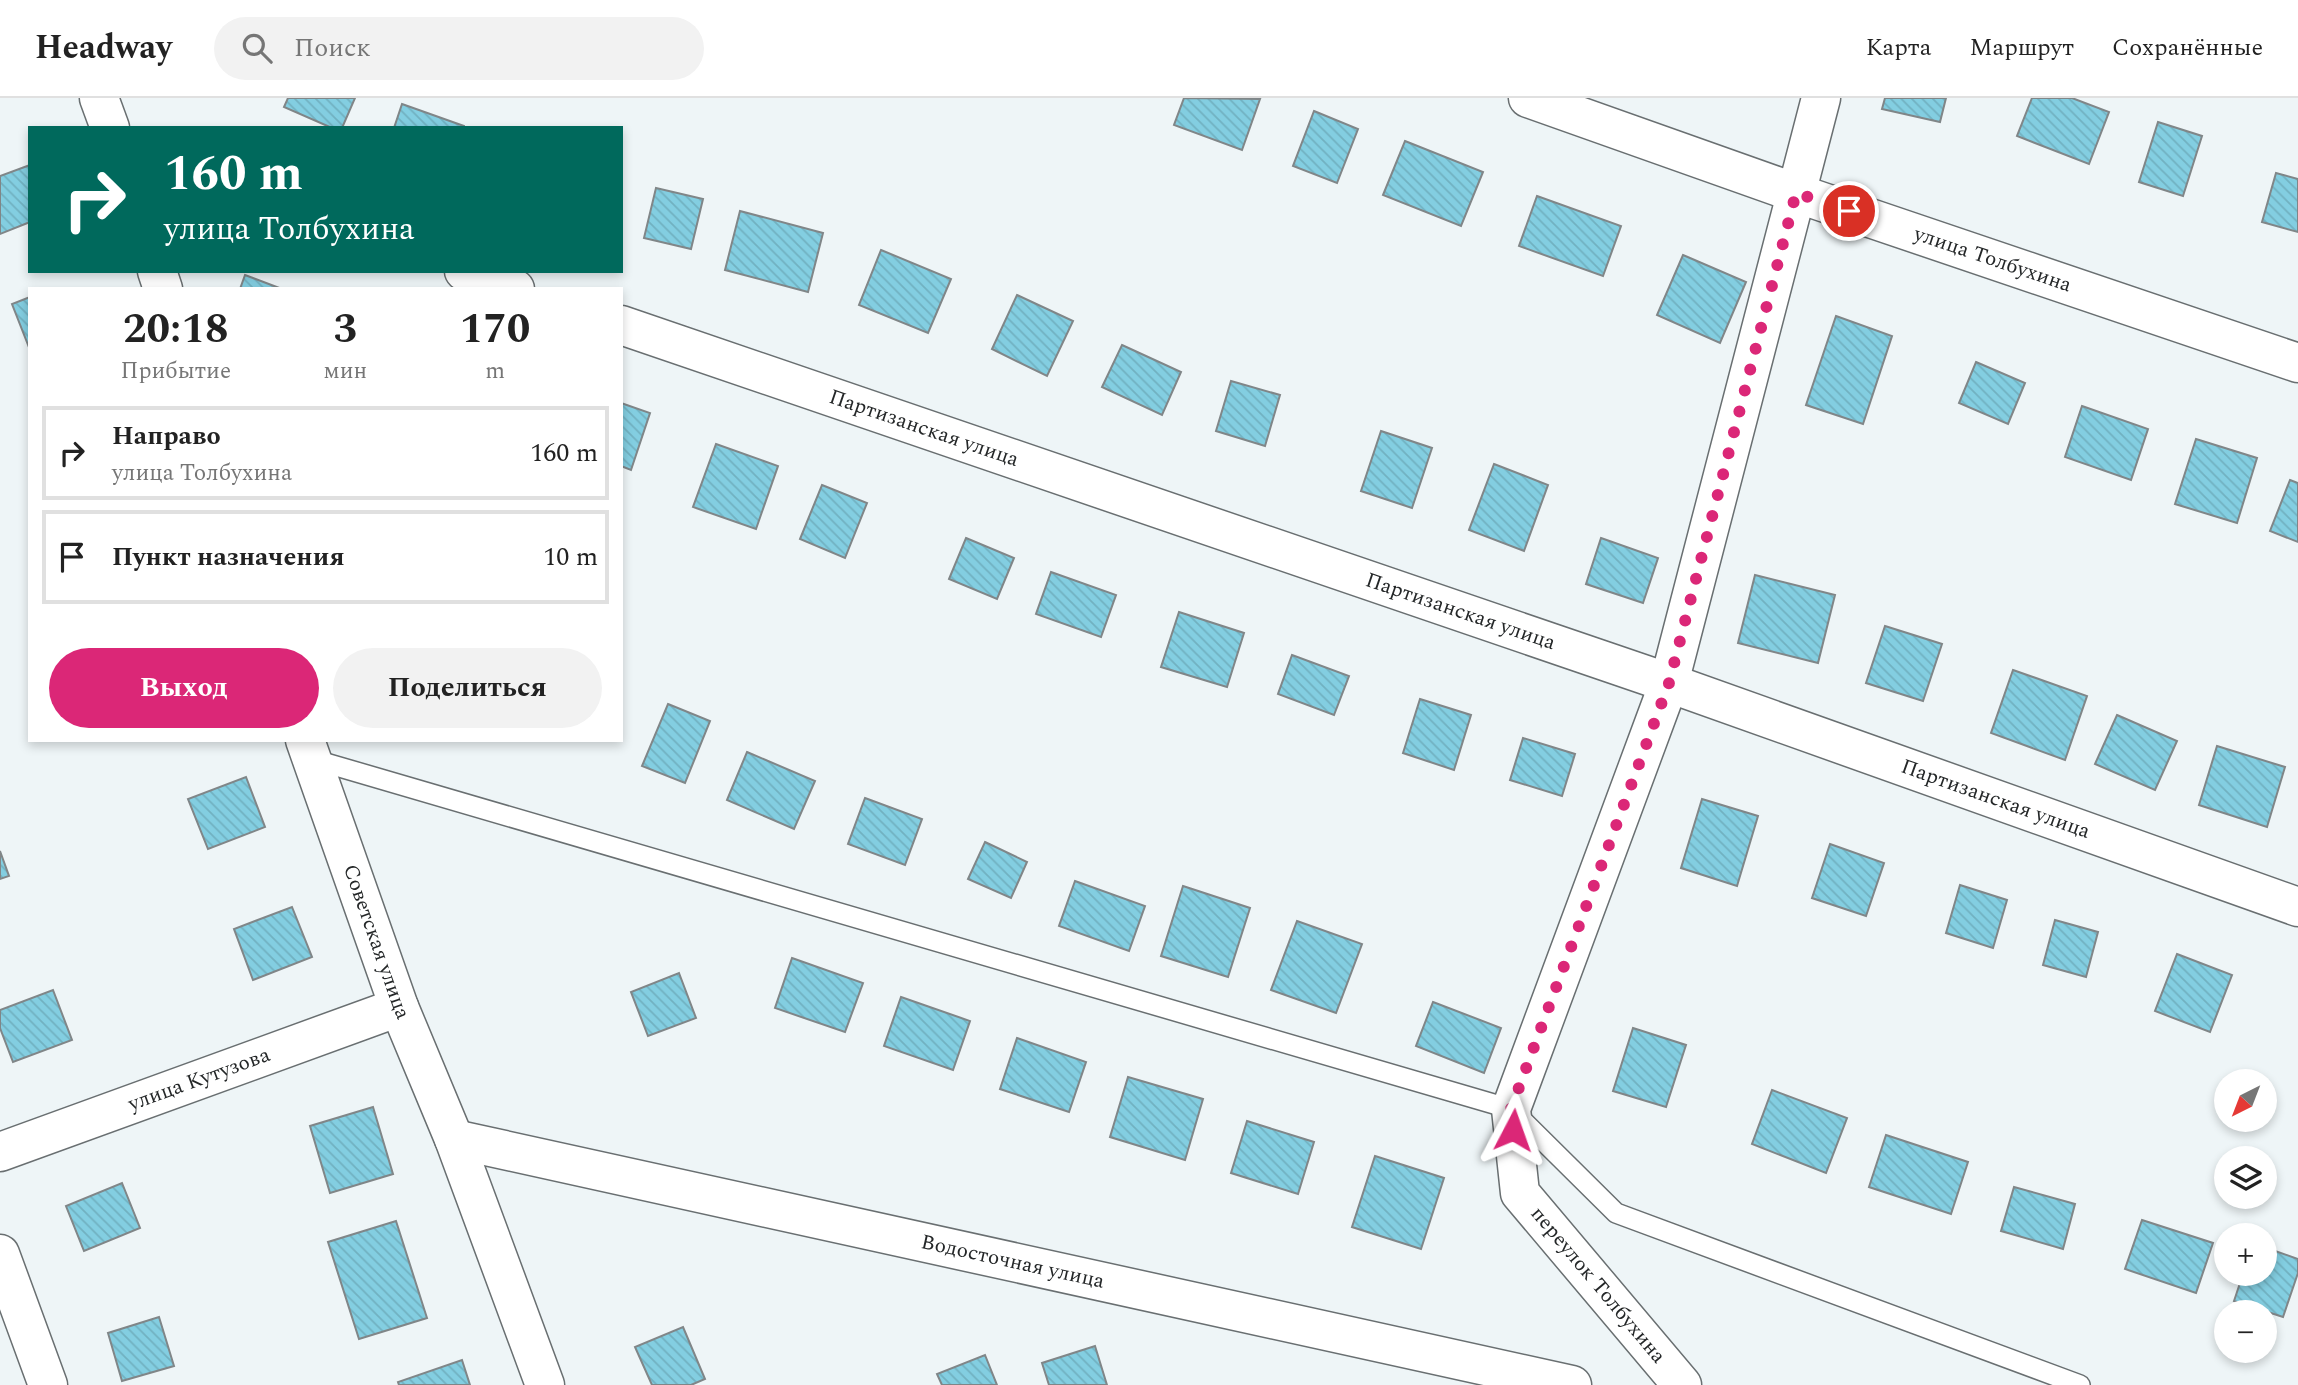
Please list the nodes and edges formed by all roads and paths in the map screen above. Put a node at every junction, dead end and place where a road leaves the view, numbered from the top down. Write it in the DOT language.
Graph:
graph roads {
  1 [pos="99,98"];
  2 [pos="1528,98"];
  3 [pos="1821,98"];
  4 [pos="109,126"];
  5 [pos="1796,193"];
  6 [pos="470,273"];
  7 [pos="509,287"];
  8 [pos="623,326"];
  9 [pos="2298,363"];
  10 [pos="1669,683"];
  11 [pos="308,750"];
  12 [pos="2298,906"];
  13 [pos="399,1007"];
  14 [pos="1511,1109"];
  15 [pos="454,1139"];
  16 [pos="0,1152"];
  17 [pos="0,1254"];
  18 [pos="48,1385"];
  19 [pos="545,1385"];
  20 [pos="1572,1385"];
  21 [pos="1682,1385"];
  22 [pos="2080,1385"];
  1 -- 4 [label="street"];
  2 -- 5 [label="street, улица Толбухина"];
  3 -- 5 [label="street, переулок Толбухина"];
  5 -- 9 [label="street, улица Толбухина"];
  5 -- 10 [label="street, переулок Толбухина"];
  6 -- 7 [label="street"];
  8 -- 10 [label="street, Партизанская улица"];
  10 -- 12 [label="street, Партизанская улица"];
  10 -- 14 [label="street, переулок Толбухина"];
  11 -- 13 [label="street, Советская улица"];
  11 -- 14 [label="lane"];
  13 -- 15 [label="street, Советская улица"];
  13 -- 16 [label="street, улица Кутузова"];
  14 -- 21 [label="street, переулок Толбухина"];
  14 -- 22 [label="lane"];
  15 -- 19 [label="street, Советская улица"];
  15 -- 20 [label="street, Водосточная улица"];
  17 -- 18 [label="street"];
}
